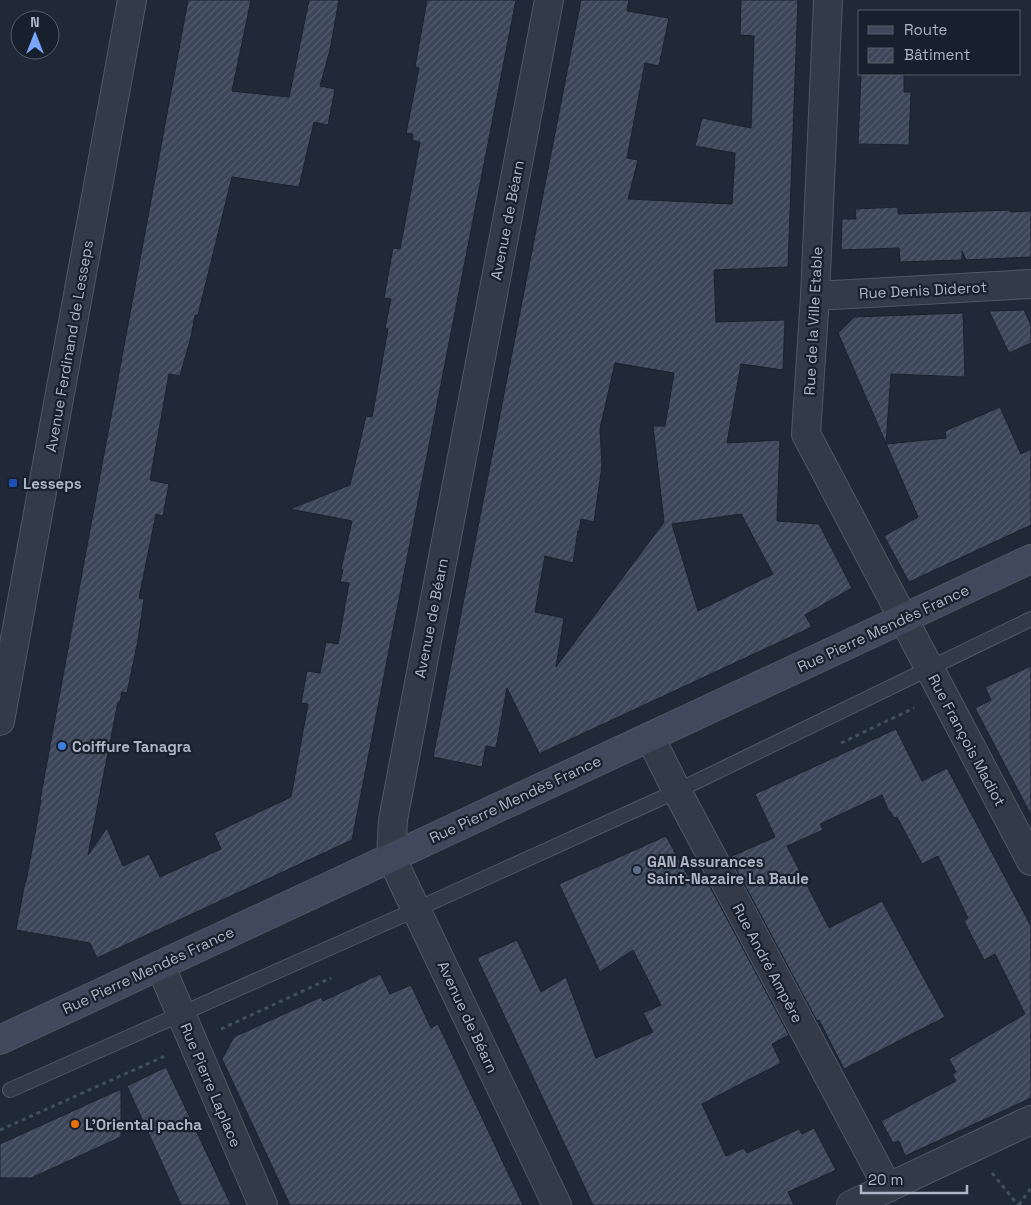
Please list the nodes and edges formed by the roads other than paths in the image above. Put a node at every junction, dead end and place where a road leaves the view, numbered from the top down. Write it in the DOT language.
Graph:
graph roads {
  1 [pos="132,0"];
  2 [pos="549,0"];
  3 [pos="828,0"];
  4 [pos="1031,284"];
  5 [pos="815,296"];
  6 [pos="1031,559"];
  7 [pos="904,618"];
  8 [pos="1031,619"];
  9 [pos="930,667"];
  10 [pos="0,721"];
  11 [pos="650,737"];
  12 [pos="677,791"];
  13 [pos="391,857"];
  14 [pos="1031,861"];
  15 [pos="417,910"];
  16 [pos="160,965"];
  17 [pos="180,1014"];
  18 [pos="0,1040"];
  19 [pos="10,1090"];
  20 [pos="1031,1120"];
  21 [pos="888,1188"];
  22 [pos="263,1205"];
  23 [pos="558,1205"];
  24 [pos="851,1205"];
  1 -- 10 [label="street, Avenue Ferdinand de Lesseps"];
  2 -- 13 [label="street, Avenue de Béarn"];
  3 -- 5 [label="street, Rue de la Ville Etable"];
  4 -- 5 [label="street, Rue Denis Diderot"];
  5 -- 7 [label="street, Rue de la Ville Etable"];
  6 -- 7 [label="main road, Rue Pierre Mendès France"];
  7 -- 9 [label="street, Rue François Madiot"];
  7 -- 11 [label="main road, Rue Pierre Mendès France"];
  8 -- 9 [label="lane"];
  9 -- 12 [label="lane"];
  9 -- 14 [label="street, Rue François Madiot"];
  11 -- 12 [label="street, Rue André Ampère"];
  11 -- 13 [label="main road, Rue Pierre Mendès France"];
  12 -- 15 [label="lane"];
  12 -- 21 [label="street, Rue André Ampère"];
  13 -- 15 [label="street, Avenue de Béarn"];
  13 -- 16 [label="main road, Rue Pierre Mendès France"];
  15 -- 17 [label="lane"];
  15 -- 23 [label="street, Avenue de Béarn"];
  16 -- 17 [label="street, Rue Pierre Laplace"];
  16 -- 18 [label="main road, Rue Pierre Mendès France"];
  17 -- 19 [label="lane"];
  17 -- 22 [label="street, Rue Pierre Laplace"];
  20 -- 21 [label="street"];
  21 -- 24 [label="street"];
}
